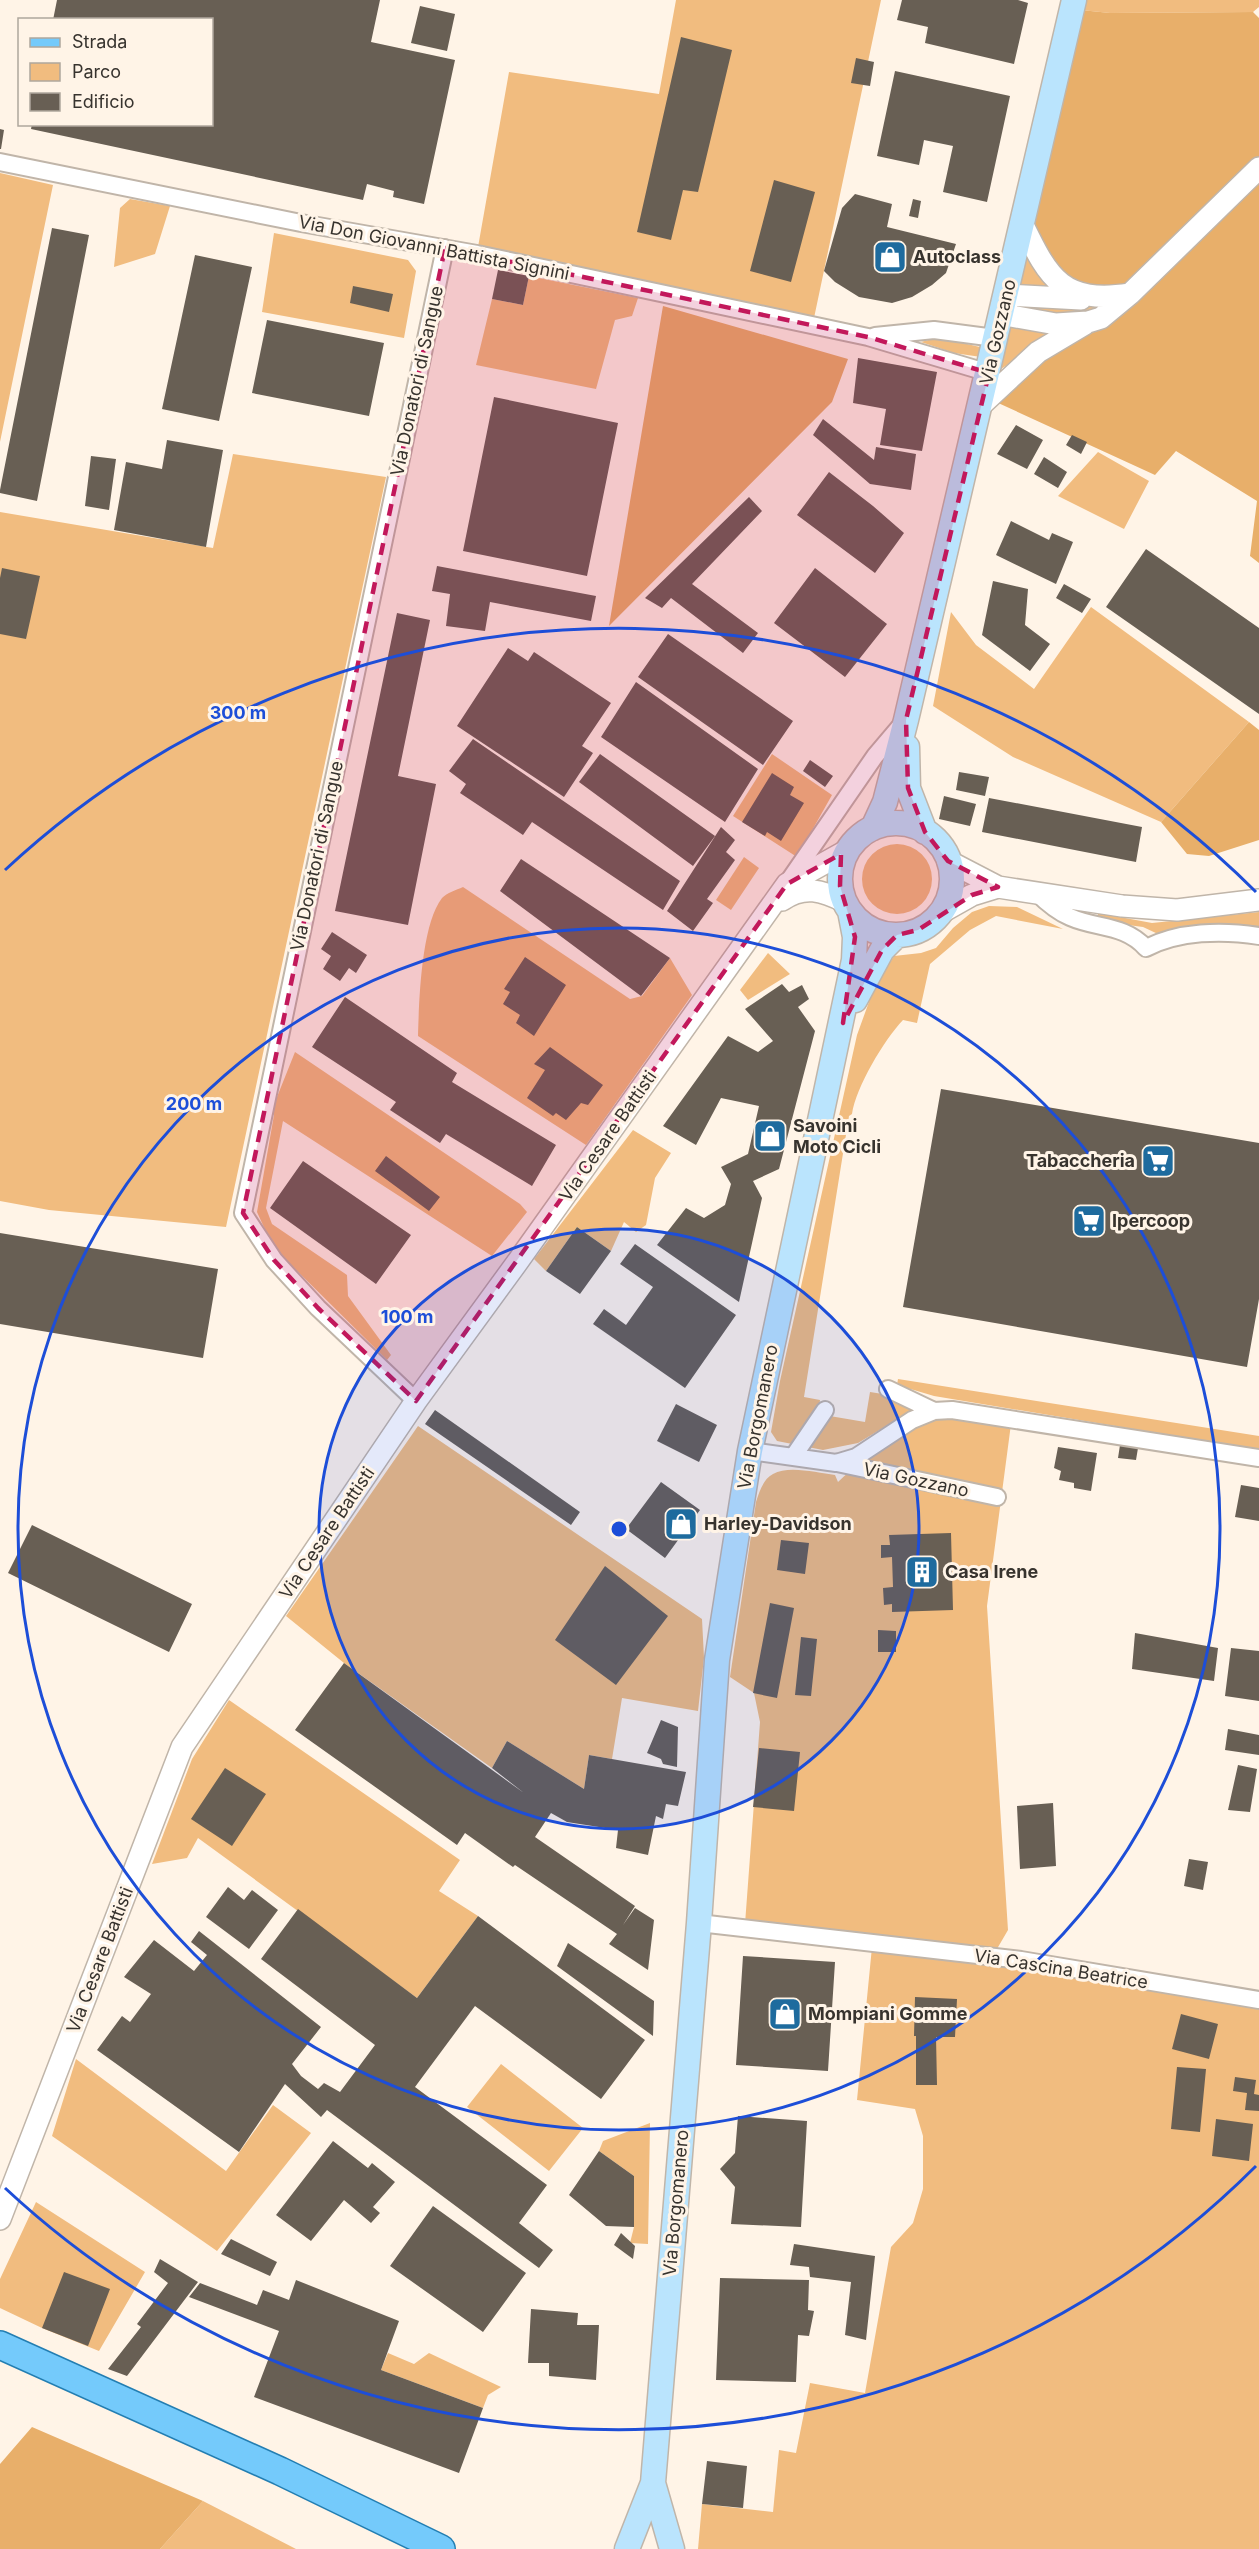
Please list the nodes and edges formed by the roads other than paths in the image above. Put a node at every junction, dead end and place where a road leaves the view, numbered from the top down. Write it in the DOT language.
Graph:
graph roads {
  1 [pos="1074,0"];
  2 [pos="0,162"];
  3 [pos="1259,168"];
  4 [pos="1023,225"];
  5 [pos="445,248"];
  6 [pos="1130,294"];
  7 [pos="1105,296"];
  8 [pos="1002,305"];
  9 [pos="1088,322"];
  10 [pos="868,338"];
  11 [pos="995,338"];
  12 [pos="989,373"];
  13 [pos="981,405"];
  14 [pos="906,720"];
  15 [pos="873,828"];
  16 [pos="925,832"];
  17 [pos="848,850"];
  18 [pos="948,861"];
  19 [pos="787,884"];
  20 [pos="998,887"];
  21 [pos="1036,892"];
  22 [pos="1259,900"];
  23 [pos="847,906"];
  24 [pos="769,909"];
  25 [pos="940,913"];
  26 [pos="897,935"];
  27 [pos="1259,936"];
  28 [pos="843,1023"];
  29 [pos="888,1389"];
  30 [pos="416,1401"];
  31 [pos="825,1410"];
  32 [pos="934,1412"];
  33 [pos="750,1451"];
  34 [pos="792,1457"];
  35 [pos="1259,1458"];
  36 [pos="836,1463"];
  37 [pos="997,1497"];
  38 [pos="699,1923"];
  39 [pos="1259,2000"];
  40 [pos="0,2219"];
  41 [pos="0,2345"];
  42 [pos="653,2483"];
  43 [pos="441,2549"];
  44 [pos="627,2549"];
  45 [pos="672,2549"];
  1 -- 4 [label="main road, Via Gozzano"];
  2 -- 5 [label="street, Via Don Giovanni Battista Signini"];
  3 -- 6 [label="street"];
  4 -- 7 [label="street"];
  4 -- 8 [label="main road, Via Gozzano"];
  5 -- 10 [label="street, Via Don Giovanni Battista Signini"];
  5 -- 30 [label="street, Via Donatori di Sangue"];
  6 -- 7 [label="street"];
  6 -- 9 [label="street"];
  7 -- 8 [label="street"];
  8 -- 9 [label="street"];
  8 -- 11 [label="main road, Via Gozzano"];
  9 -- 13 [label="street"];
  10 -- 11 [label="street, Via Don Giovanni Battista Signini"];
  10 -- 12 [label="street, Via Don Giovanni Battista Signini"];
  11 -- 12 [label="main road, Via Gozzano"];
  12 -- 13 [label="main road, Via Gozzano"];
  13 -- 14 [label="main road, Via Gozzano"];
  14 -- 15 [label="main road"];
  14 -- 16 [label="main road"];
  14 -- 19 [label="street, Via Cesare Battisti"];
  15 -- 16 [label="main road"];
  15 -- 17 [label="main road"];
  16 -- 18 [label="main road"];
  17 -- 19 [label="street, Via Cesare Battisti"];
  17 -- 23 [label="main road"];
  18 -- 20 [label="street"];
  18 -- 25 [label="main road"];
  19 -- 24 [label="street, Via Cesare Battisti"];
  20 -- 21 [label="street"];
  20 -- 25 [label="street"];
  21 -- 22 [label="street"];
  21 -- 27 [label="street"];
  23 -- 24 [label="street, Via Cesare Battisti"];
  23 -- 26 [label="main road"];
  23 -- 28 [label="main road, Via Borgomanero"];
  24 -- 30 [label="street, Via Cesare Battisti"];
  25 -- 26 [label="main road"];
  26 -- 28 [label="main road, Via Borgomanero"];
  28 -- 33 [label="main road, Via Borgomanero"];
  29 -- 32 [label="street"];
  30 -- 40 [label="street, Via Cesare Battisti"];
  31 -- 34 [label="street"];
  32 -- 35 [label="street"];
  32 -- 36 [label="street, Via Gozzano"];
  33 -- 34 [label="street, Via Gozzano"];
  33 -- 38 [label="main road, Via Borgomanero"];
  34 -- 36 [label="street, Via Gozzano"];
  36 -- 37 [label="street, Via Gozzano"];
  38 -- 39 [label="street, Via Cascina Beatrice"];
  38 -- 42 [label="main road, Via Borgomanero"];
  41 -- 43 [label="main road"];
  42 -- 44 [label="main road, Via Borgomanero"];
  42 -- 45 [label="main road, Via Borgomanero"];
}
